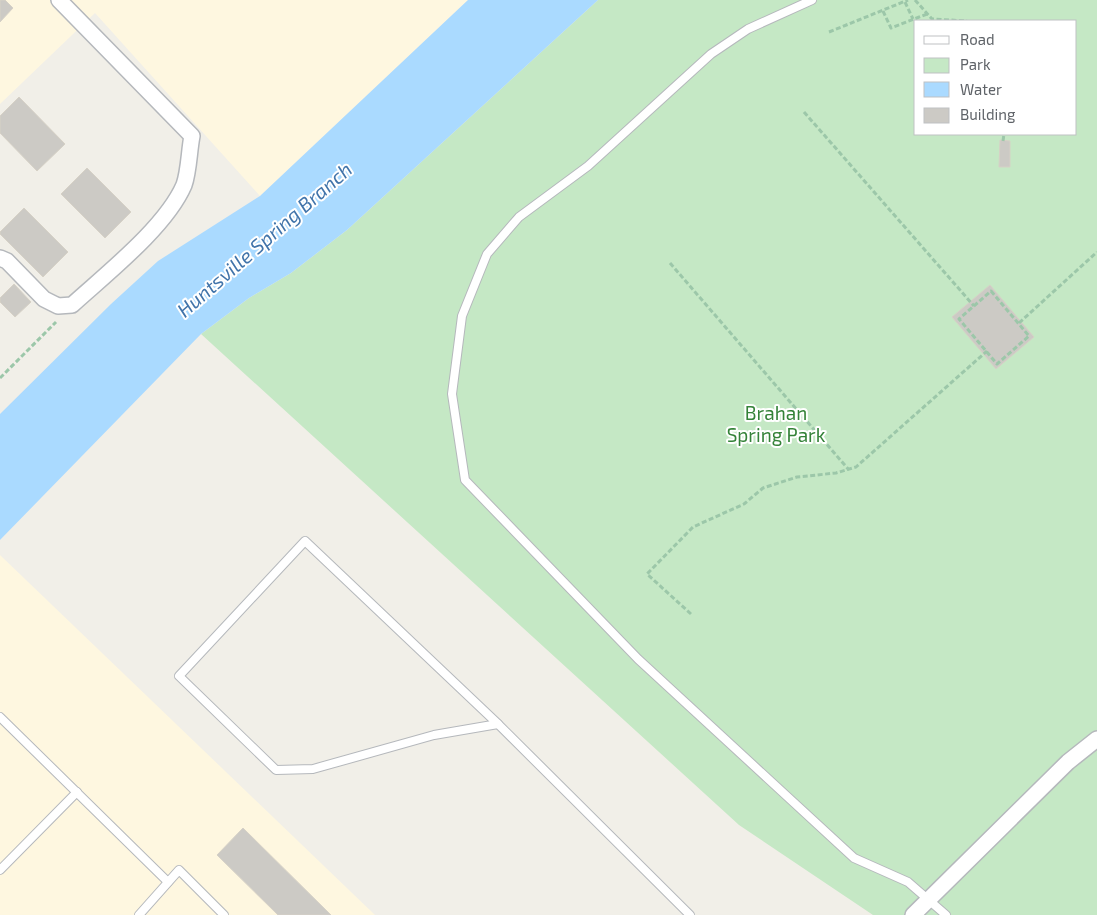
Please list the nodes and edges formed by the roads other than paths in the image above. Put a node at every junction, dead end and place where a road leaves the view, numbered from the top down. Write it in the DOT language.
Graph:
graph roads {
  1 [pos="58,0"];
  2 [pos="812,0"];
  3 [pos="0,258"];
  4 [pos="0,717"];
  5 [pos="498,724"];
  6 [pos="1097,739"];
  7 [pos="77,792"];
  8 [pos="0,870"];
  9 [pos="168,882"];
  10 [pos="928,900"];
  11 [pos="139,915"];
  12 [pos="224,915"];
  13 [pos="690,915"];
  14 [pos="913,915"];
  15 [pos="946,915"];
  1 -- 3 [label="street"];
  2 -- 10 [label="lane"];
  4 -- 7 [label="lane"];
  5 -- 5 [label="lane"];
  5 -- 13 [label="lane"];
  6 -- 10 [label="street"];
  7 -- 8 [label="lane"];
  7 -- 9 [label="lane"];
  9 -- 11 [label="lane"];
  9 -- 12 [label="lane"];
  10 -- 14 [label="street"];
  10 -- 15 [label="lane"];
}
